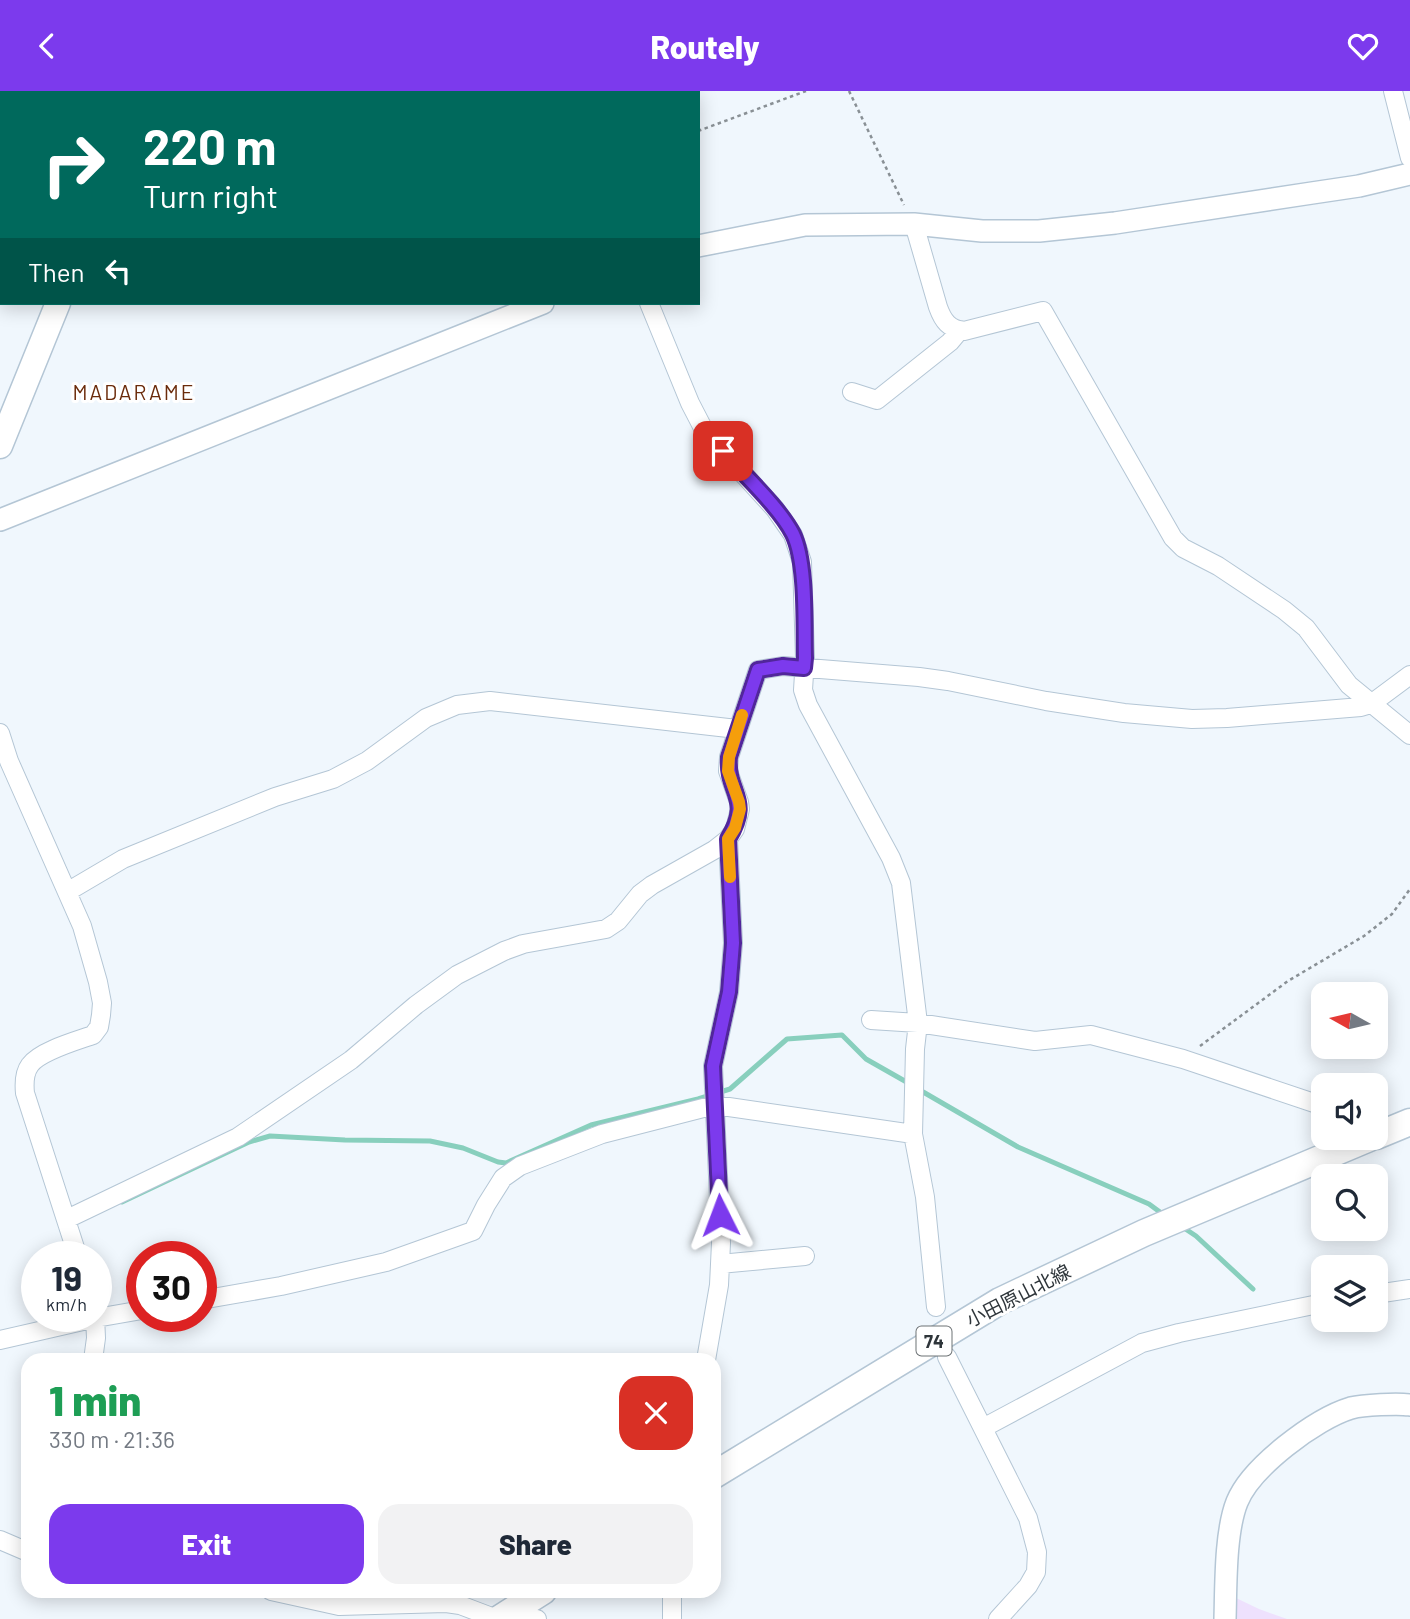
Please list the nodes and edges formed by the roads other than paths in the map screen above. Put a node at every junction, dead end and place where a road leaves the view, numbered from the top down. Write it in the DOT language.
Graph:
graph roads {
  1 [pos="1393,91"];
  2 [pos="1410,158"];
  3 [pos="1410,174"];
  4 [pos="914,225"];
  5 [pos="700,246"];
  6 [pos="57,305"];
  7 [pos="538,305"];
  8 [pos="650,305"];
  9 [pos="960,330"];
  10 [pos="852,392"];
  11 [pos="0,446"];
  12 [pos="0,520"];
  13 [pos="804,668"];
  14 [pos="1410,675"];
  15 [pos="1371,704"];
  16 [pos="737,729"];
  17 [pos="0,733"];
  18 [pos="1410,735"];
  19 [pos="728,839"];
  20 [pos="67,892"];
  21 [pos="871,1020"];
  22 [pos="919,1023"];
  23 [pos="1311,1102"];
  24 [pos="715,1104"];
  25 [pos="913,1133"];
  26 [pos="1338,1150"];
  27 [pos="67,1219"];
  28 [pos="73,1241"];
  29 [pos="805,1256"];
  30 [pos="720,1264"];
  31 [pos="1410,1289"];
  32 [pos="1388,1292"];
  33 [pos="217,1297"];
  34 [pos="1311,1306"];
  35 [pos="936,1307"];
  36 [pos="36,1332"];
  37 [pos="96,1332"];
  38 [pos="0,1341"];
  39 [pos="94,1353"];
  40 [pos="707,1353"];
  41 [pos="947,1357"];
  42 [pos="1410,1405"];
  43 [pos="982,1428"];
  44 [pos="721,1471"];
  45 [pos="0,1540"];
  46 [pos="21,1549"];
  47 [pos="303,1598"];
  48 [pos="533,1598"];
  49 [pos="672,1598"];
  50 [pos="505,1618"];
  51 [pos="537,1619"];
  52 [pos="671,1619"];
  53 [pos="998,1619"];
  54 [pos="1225,1619"];
  1 -- 2 [label="street"];
  3 -- 4 [label="street"];
  4 -- 5 [label="street"];
  4 -- 9 [label="street"];
  6 -- 11 [label="main road"];
  7 -- 12 [label="street"];
  8 -- 13 [label="street"];
  9 -- 10 [label="street"];
  9 -- 15 [label="street"];
  13 -- 15 [label="street"];
  13 -- 16 [label="street"];
  13 -- 22 [label="street"];
  14 -- 15 [label="street"];
  15 -- 18 [label="street"];
  16 -- 19 [label="street"];
  16 -- 20 [label="street"];
  17 -- 20 [label="street"];
  19 -- 24 [label="street"];
  19 -- 27 [label="street"];
  20 -- 27 [label="street"];
  21 -- 22 [label="street"];
  22 -- 23 [label="street"];
  22 -- 25 [label="street"];
  24 -- 25 [label="street"];
  24 -- 30 [label="street"];
  24 -- 33 [label="street"];
  25 -- 35 [label="street"];
  26 -- 44 [label="main road, 小田原山北線 / 74"];
  27 -- 28 [label="street"];
  29 -- 30 [label="street"];
  30 -- 40 [label="street"];
  31 -- 32 [label="street"];
  34 -- 43 [label="street"];
  36 -- 38 [label="street"];
  37 -- 39 [label="street"];
  41 -- 43 [label="street"];
  42 -- 54 [label="street"];
  43 -- 53 [label="street"];
  45 -- 46 [label="street"];
  47 -- 50 [label="street"];
  48 -- 50 [label="main road"];
  49 -- 52 [label="street"];
  50 -- 51 [label="street"];
}
